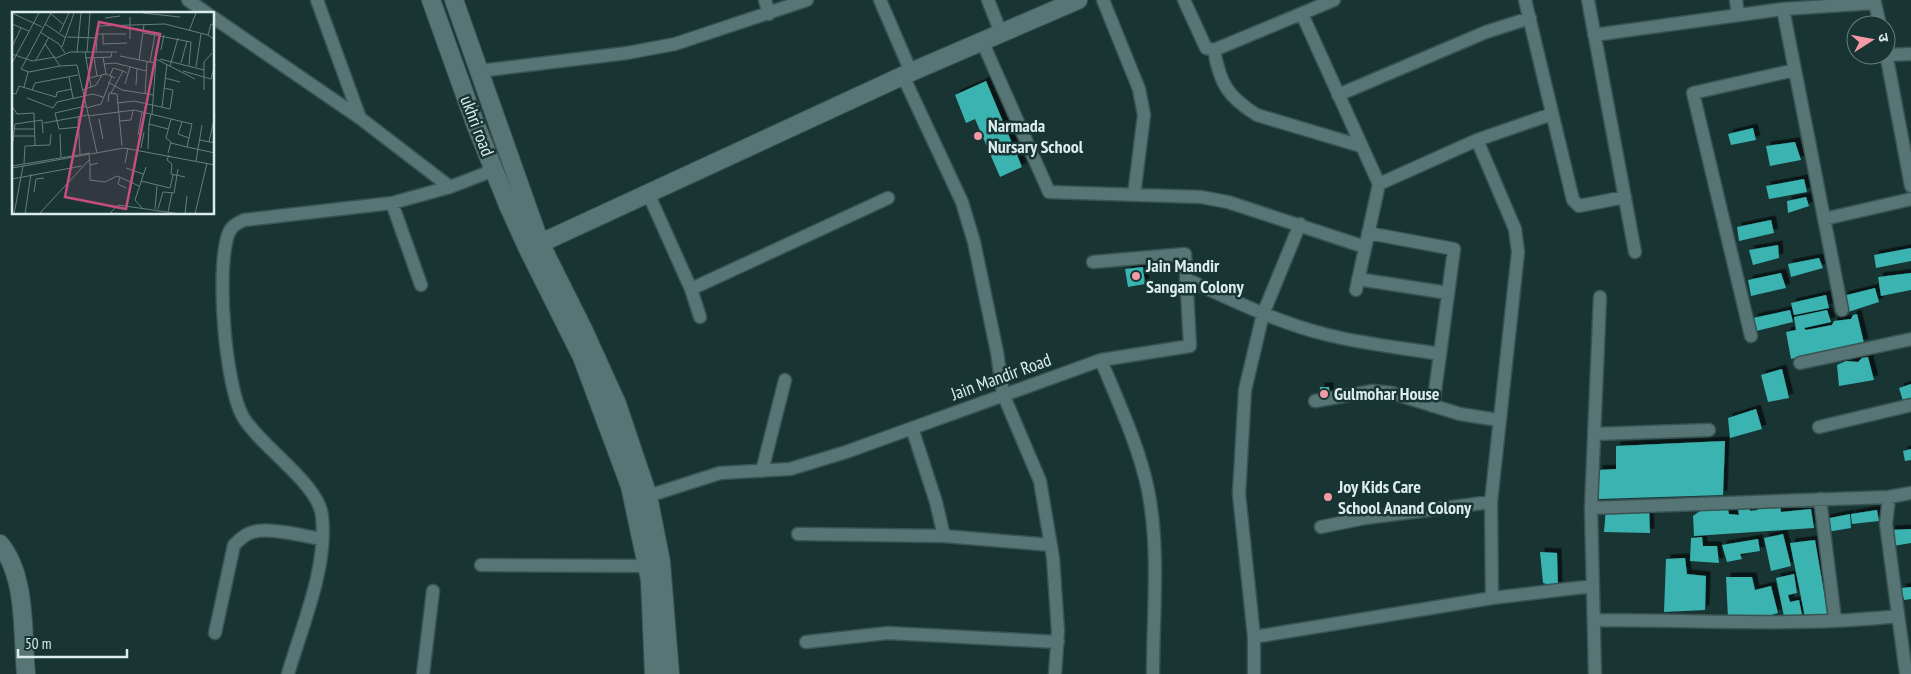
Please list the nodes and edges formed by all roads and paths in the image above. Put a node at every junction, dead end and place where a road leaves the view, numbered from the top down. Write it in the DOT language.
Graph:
graph roads {
  1 [pos="188,0"];
  2 [pos="317,0"];
  3 [pos="431,0"];
  4 [pos="454,0"];
  5 [pos="764,0"];
  6 [pos="807,0"];
  7 [pos="880,0"];
  8 [pos="988,0"];
  9 [pos="1078,0"];
  10 [pos="1103,0"];
  11 [pos="1184,0"];
  12 [pos="1334,0"];
  13 [pos="1525,0"];
  14 [pos="1588,0"];
  15 [pos="1736,0"];
  16 [pos="1783,9"];
  17 [pos="205,12"];
  18 [pos="770,14"];
  19 [pos="1302,14"];
  20 [pos="1738,15"];
  21 [pos="1878,15"];
  22 [pos="1530,18"];
  23 [pos="215,19"];
  24 [pos="1001,33"];
  25 [pos="1594,35"];
  26 [pos="982,42"];
  27 [pos="1214,50"];
  28 [pos="1896,54"];
  29 [pos="1911,54"];
  30 [pos="1888,65"];
  31 [pos="1795,70"];
  32 [pos="479,71"];
  33 [pos="907,74"];
  34 [pos="1338,95"];
  35 [pos="1552,114"];
  36 [pos="360,118"];
  37 [pos="1477,140"];
  38 [pos="1362,146"];
  39 [pos="494,170"];
  40 [pos="1379,184"];
  41 [pos="1911,186"];
  42 [pos="450,187"];
  43 [pos="648,193"];
  44 [pos="1134,195"];
  45 [pos="1625,197"];
  46 [pos="888,198"];
  47 [pos="1911,199"];
  48 [pos="392,203"];
  49 [pos="1824,219"];
  50 [pos="1300,224"];
  51 [pos="1368,233"];
  52 [pos="534,246"];
  53 [pos="1365,246"];
  54 [pos="1635,252"];
  55 [pos="1093,262"];
  56 [pos="1186,279"];
  57 [pos="421,285"];
  58 [pos="691,289"];
  59 [pos="1448,293"];
  60 [pos="1600,297"];
  61 [pos="1842,310"];
  62 [pos="1263,314"];
  63 [pos="700,317"];
  64 [pos="1751,336"];
  65 [pos="1911,339"];
  66 [pos="1440,354"];
  67 [pos="1101,360"];
  68 [pos="1800,363"];
  69 [pos="785,380"];
  70 [pos="1003,394"];
  71 [pos="1314,400"];
  72 [pos="1911,405"];
  73 [pos="1433,406"];
  74 [pos="1498,420"];
  75 [pos="1819,426"];
  76 [pos="912,428"];
  77 [pos="1709,430"];
  78 [pos="1594,434"];
  79 [pos="762,471"];
  80 [pos="1911,493"];
  81 [pos="648,496"];
  82 [pos="1889,496"];
  83 [pos="1820,499"];
  84 [pos="1491,502"];
  85 [pos="1592,508"];
  86 [pos="1321,527"];
  87 [pos="798,534"];
  88 [pos="944,536"];
  89 [pos="322,539"];
  90 [pos="0,544"];
  91 [pos="1051,545"];
  92 [pos="481,565"];
  93 [pos="647,566"];
  94 [pos="1593,586"];
  95 [pos="433,591"];
  96 [pos="1492,598"];
  97 [pos="1898,616"];
  98 [pos="1594,620"];
  99 [pos="1835,620"];
  100 [pos="215,633"];
  101 [pos="1254,637"];
  102 [pos="806,642"];
  103 [pos="1058,642"];
  104 [pos="26,674"];
  105 [pos="288,674"];
  106 [pos="422,674"];
  107 [pos="654,674"];
  108 [pos="670,674"];
  109 [pos="1056,674"];
  110 [pos="1153,674"];
  111 [pos="1254,674"];
  112 [pos="1595,674"];
  113 [pos="1906,674"];
  1 -- 17 [label="street"];
  2 -- 36 [label="street"];
  3 -- 39 [label="street, ukhri road"];
  4 -- 32 [label="street"];
  5 -- 18 [label="street"];
  6 -- 18 [label="street"];
  7 -- 33 [label="street"];
  8 -- 24 [label="street"];
  9 -- 24 [label="street"];
  10 -- 44 [label="street"];
  11 -- 27 [label="street"];
  12 -- 19 [label="street"];
  13 -- 22 [label="street"];
  14 -- 25 [label="street"];
  15 -- 20 [label="street"];
  16 -- 20 [label="street"];
  16 -- 21 [label="street"];
  16 -- 31 [label="street"];
  18 -- 32 [label="street"];
  19 -- 27 [label="street"];
  19 -- 34 [label="street"];
  20 -- 25 [label="street"];
  22 -- 34 [label="street"];
  22 -- 35 [label="street"];
  23 -- 36 [label="street"];
  24 -- 26 [label="street"];
  25 -- 45 [label="street"];
  26 -- 33 [label="street"];
  26 -- 44 [label="street"];
  27 -- 38 [label="street"];
  28 -- 29 [label="street"];
  30 -- 41 [label="street"];
  31 -- 49 [label="street"];
  31 -- 64 [label="street"];
  32 -- 52 [label="street"];
  33 -- 43 [label="street"];
  33 -- 70 [label="street"];
  34 -- 38 [label="street"];
  35 -- 37 [label="street"];
  35 -- 45 [label="street"];
  36 -- 42 [label="street"];
  37 -- 40 [label="street"];
  37 -- 74 [label="street"];
  38 -- 40 [label="street"];
  39 -- 42 [label="street"];
  39 -- 52 [label="street, ukhri road"];
  40 -- 51 [label="street"];
  42 -- 48 [label="street"];
  43 -- 52 [label="street"];
  43 -- 58 [label="street"];
  44 -- 50 [label="street"];
  45 -- 54 [label="street"];
  46 -- 58 [label="street"];
  47 -- 49 [label="street"];
  48 -- 57 [label="street"];
  48 -- 89 [label="street"];
  49 -- 61 [label="street"];
  50 -- 53 [label="street"];
  50 -- 62 [label="street"];
  51 -- 53 [label="street"];
  51 -- 59 [label="street"];
  52 -- 81 [label="street"];
  52 -- 93 [label="street"];
  53 -- 59 [label="street"];
  55 -- 56 [label="street, Jain Mandir Road"];
  56 -- 62 [label="street"];
  56 -- 67 [label="street, Jain Mandir Road"];
  58 -- 63 [label="street"];
  59 -- 66 [label="street"];
  60 -- 78 [label="street"];
  62 -- 66 [label="street"];
  62 -- 101 [label="street"];
  65 -- 68 [label="street"];
  66 -- 73 [label="street"];
  67 -- 70 [label="street, Jain Mandir Road"];
  67 -- 110 [label="street"];
  69 -- 79 [label="street"];
  70 -- 76 [label="street, Jain Mandir Road"];
  70 -- 91 [label="street"];
  71 -- 73 [label="street"];
  72 -- 75 [label="street"];
  73 -- 74 [label="street"];
  74 -- 84 [label="street"];
  76 -- 79 [label="street, Jain Mandir Road"];
  76 -- 88 [label="street"];
  77 -- 78 [label="street"];
  78 -- 85 [label="street"];
  79 -- 81 [label="street, Jain Mandir Road"];
  80 -- 82 [label="street"];
  81 -- 108 [label="street"];
  82 -- 83 [label="street"];
  82 -- 97 [label="street"];
  83 -- 85 [label="street"];
  83 -- 99 [label="street"];
  84 -- 86 [label="street"];
  84 -- 96 [label="street"];
  85 -- 94 [label="street"];
  87 -- 88 [label="street"];
  88 -- 91 [label="street"];
  89 -- 100 [label="street"];
  89 -- 105 [label="street"];
  90 -- 104 [label="street"];
  91 -- 103 [label="street"];
  92 -- 93 [label="street"];
  93 -- 107 [label="street"];
  94 -- 96 [label="street"];
  94 -- 98 [label="street"];
  95 -- 106 [label="street"];
  96 -- 101 [label="street"];
  97 -- 99 [label="street"];
  97 -- 113 [label="street"];
  98 -- 99 [label="street"];
  98 -- 112 [label="street"];
  101 -- 111 [label="street"];
  102 -- 103 [label="street"];
  103 -- 109 [label="street"];
}
